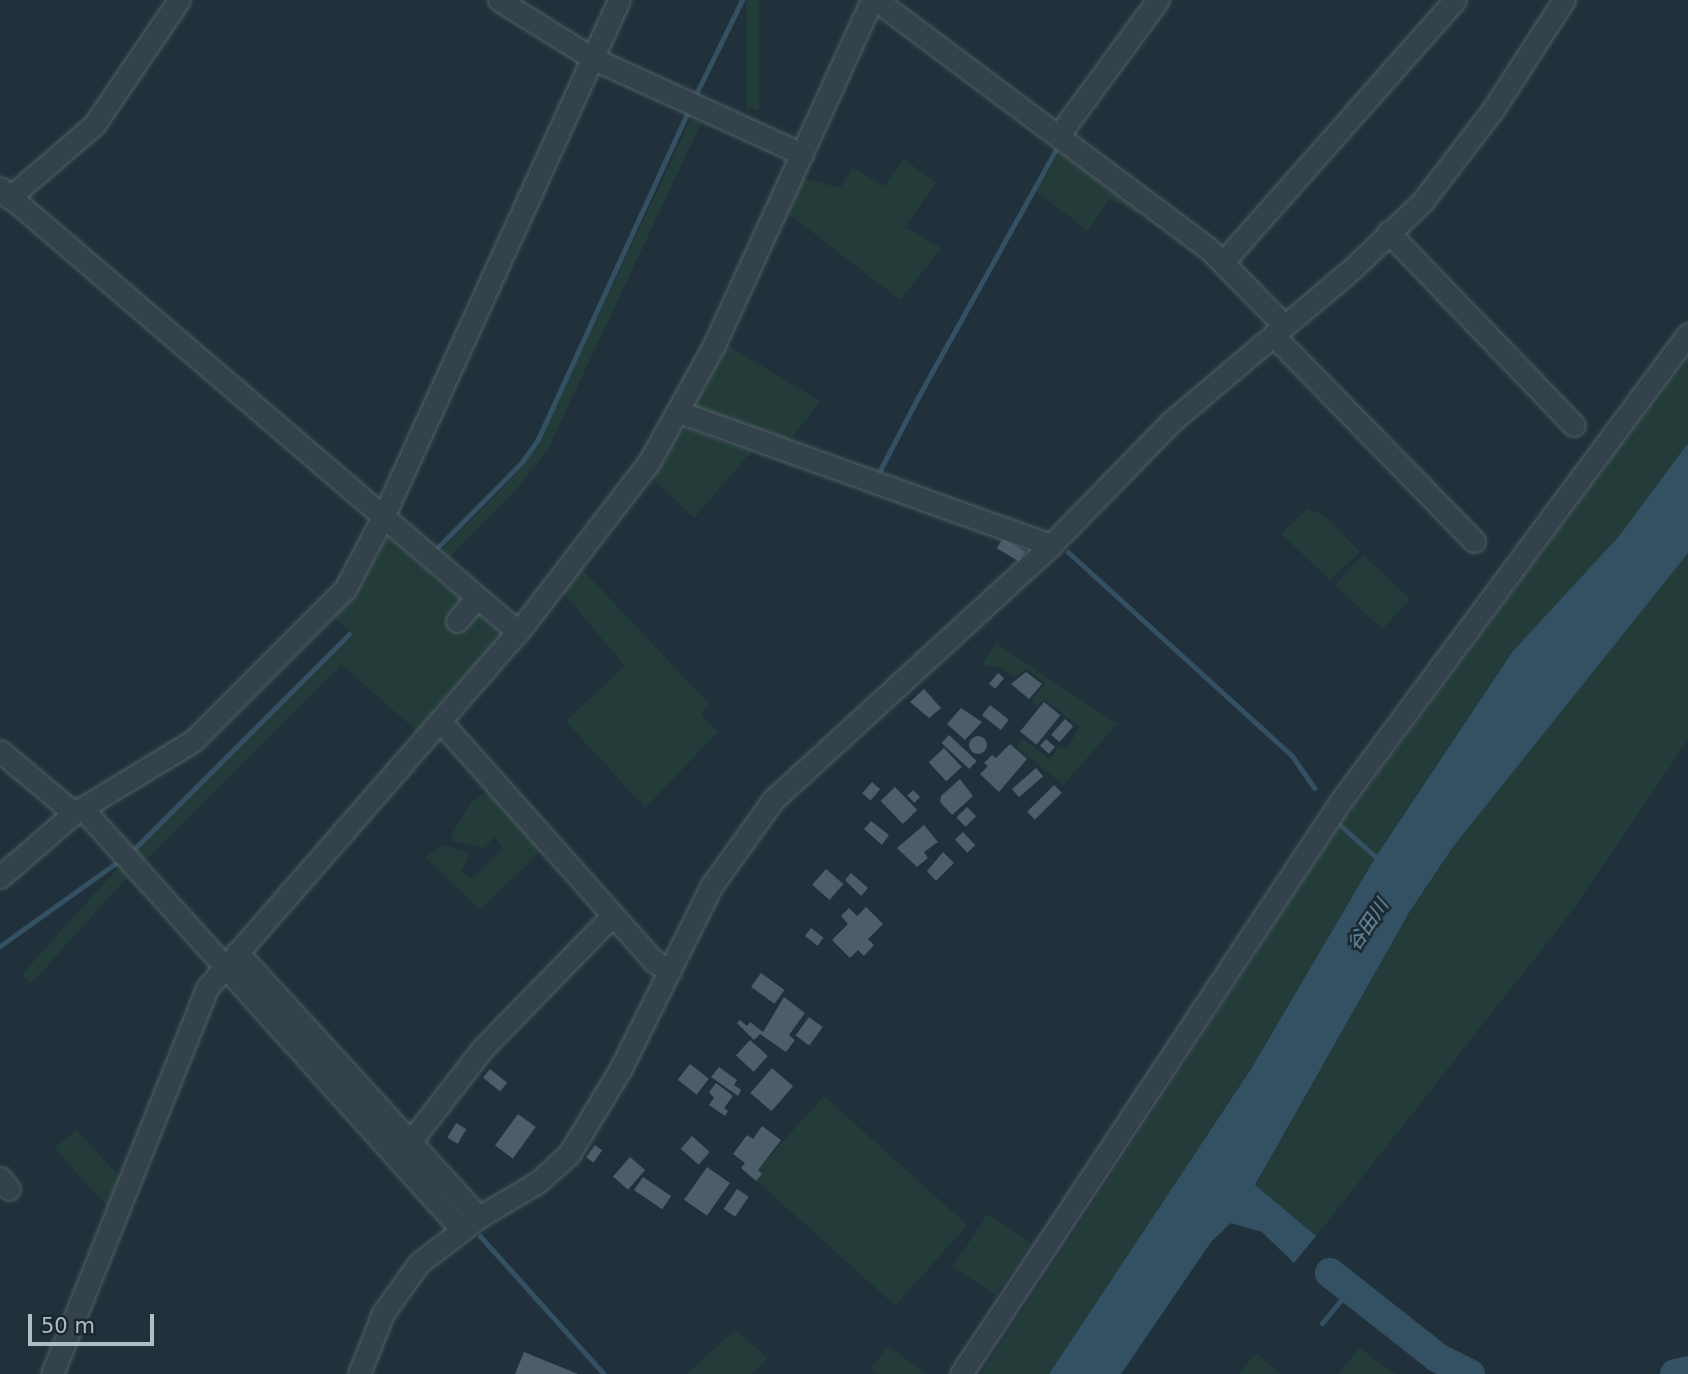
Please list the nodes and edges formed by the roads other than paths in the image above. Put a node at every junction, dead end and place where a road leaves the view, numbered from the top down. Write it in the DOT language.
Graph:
graph roads {
  1 [pos="179,0"];
  2 [pos="499,0"];
  3 [pos="619,0"];
  4 [pos="874,0"];
  5 [pos="1158,0"];
  6 [pos="1455,0"];
  7 [pos="1564,0"];
  8 [pos="592,58"];
  9 [pos="1058,136"];
  10 [pos="802,155"];
  11 [pos="4,193"];
  12 [pos="1388,232"];
  13 [pos="1223,262"];
  14 [pos="1278,330"];
  15 [pos="1688,334"];
  16 [pos="679,412"];
  17 [pos="1574,425"];
  18 [pos="383,517"];
  19 [pos="1474,541"];
  20 [pos="1051,545"];
  21 [pos="477,597"];
  22 [pos="457,621"];
  23 [pos="518,632"];
  24 [pos="440,721"];
  25 [pos="0,751"];
  26 [pos="78,810"];
  27 [pos="0,877"];
  28 [pos="613,915"];
  29 [pos="231,959"];
  30 [pos="669,971"];
  31 [pos="410,1142"];
  32 [pos="471,1224"];
  33 [pos="52,1374"];
  34 [pos="359,1374"];
  35 [pos="961,1374"];
  1 -- 11 [label="street"];
  2 -- 8 [label="street"];
  3 -- 8 [label="street"];
  4 -- 9 [label="street"];
  4 -- 10 [label="street"];
  5 -- 9 [label="street"];
  6 -- 13 [label="street"];
  7 -- 12 [label="street"];
  8 -- 10 [label="street"];
  8 -- 18 [label="street"];
  9 -- 13 [label="street"];
  10 -- 16 [label="street"];
  11 -- 18 [label="street"];
  12 -- 14 [label="street"];
  12 -- 17 [label="street"];
  13 -- 14 [label="street"];
  14 -- 19 [label="street"];
  14 -- 20 [label="street"];
  15 -- 35 [label="street"];
  16 -- 20 [label="street"];
  16 -- 23 [label="street"];
  18 -- 21 [label="street"];
  18 -- 26 [label="street"];
  20 -- 30 [label="street"];
  21 -- 22 [label="street"];
  21 -- 23 [label="street"];
  23 -- 24 [label="street"];
  24 -- 28 [label="street"];
  24 -- 29 [label="street"];
  25 -- 26 [label="street"];
  26 -- 27 [label="street"];
  26 -- 29 [label="street"];
  28 -- 30 [label="street"];
  28 -- 31 [label="street"];
  29 -- 31 [label="street"];
  29 -- 32 [label="street"];
  29 -- 33 [label="street"];
  30 -- 32 [label="street"];
  31 -- 32 [label="street"];
  32 -- 34 [label="street"];
}
